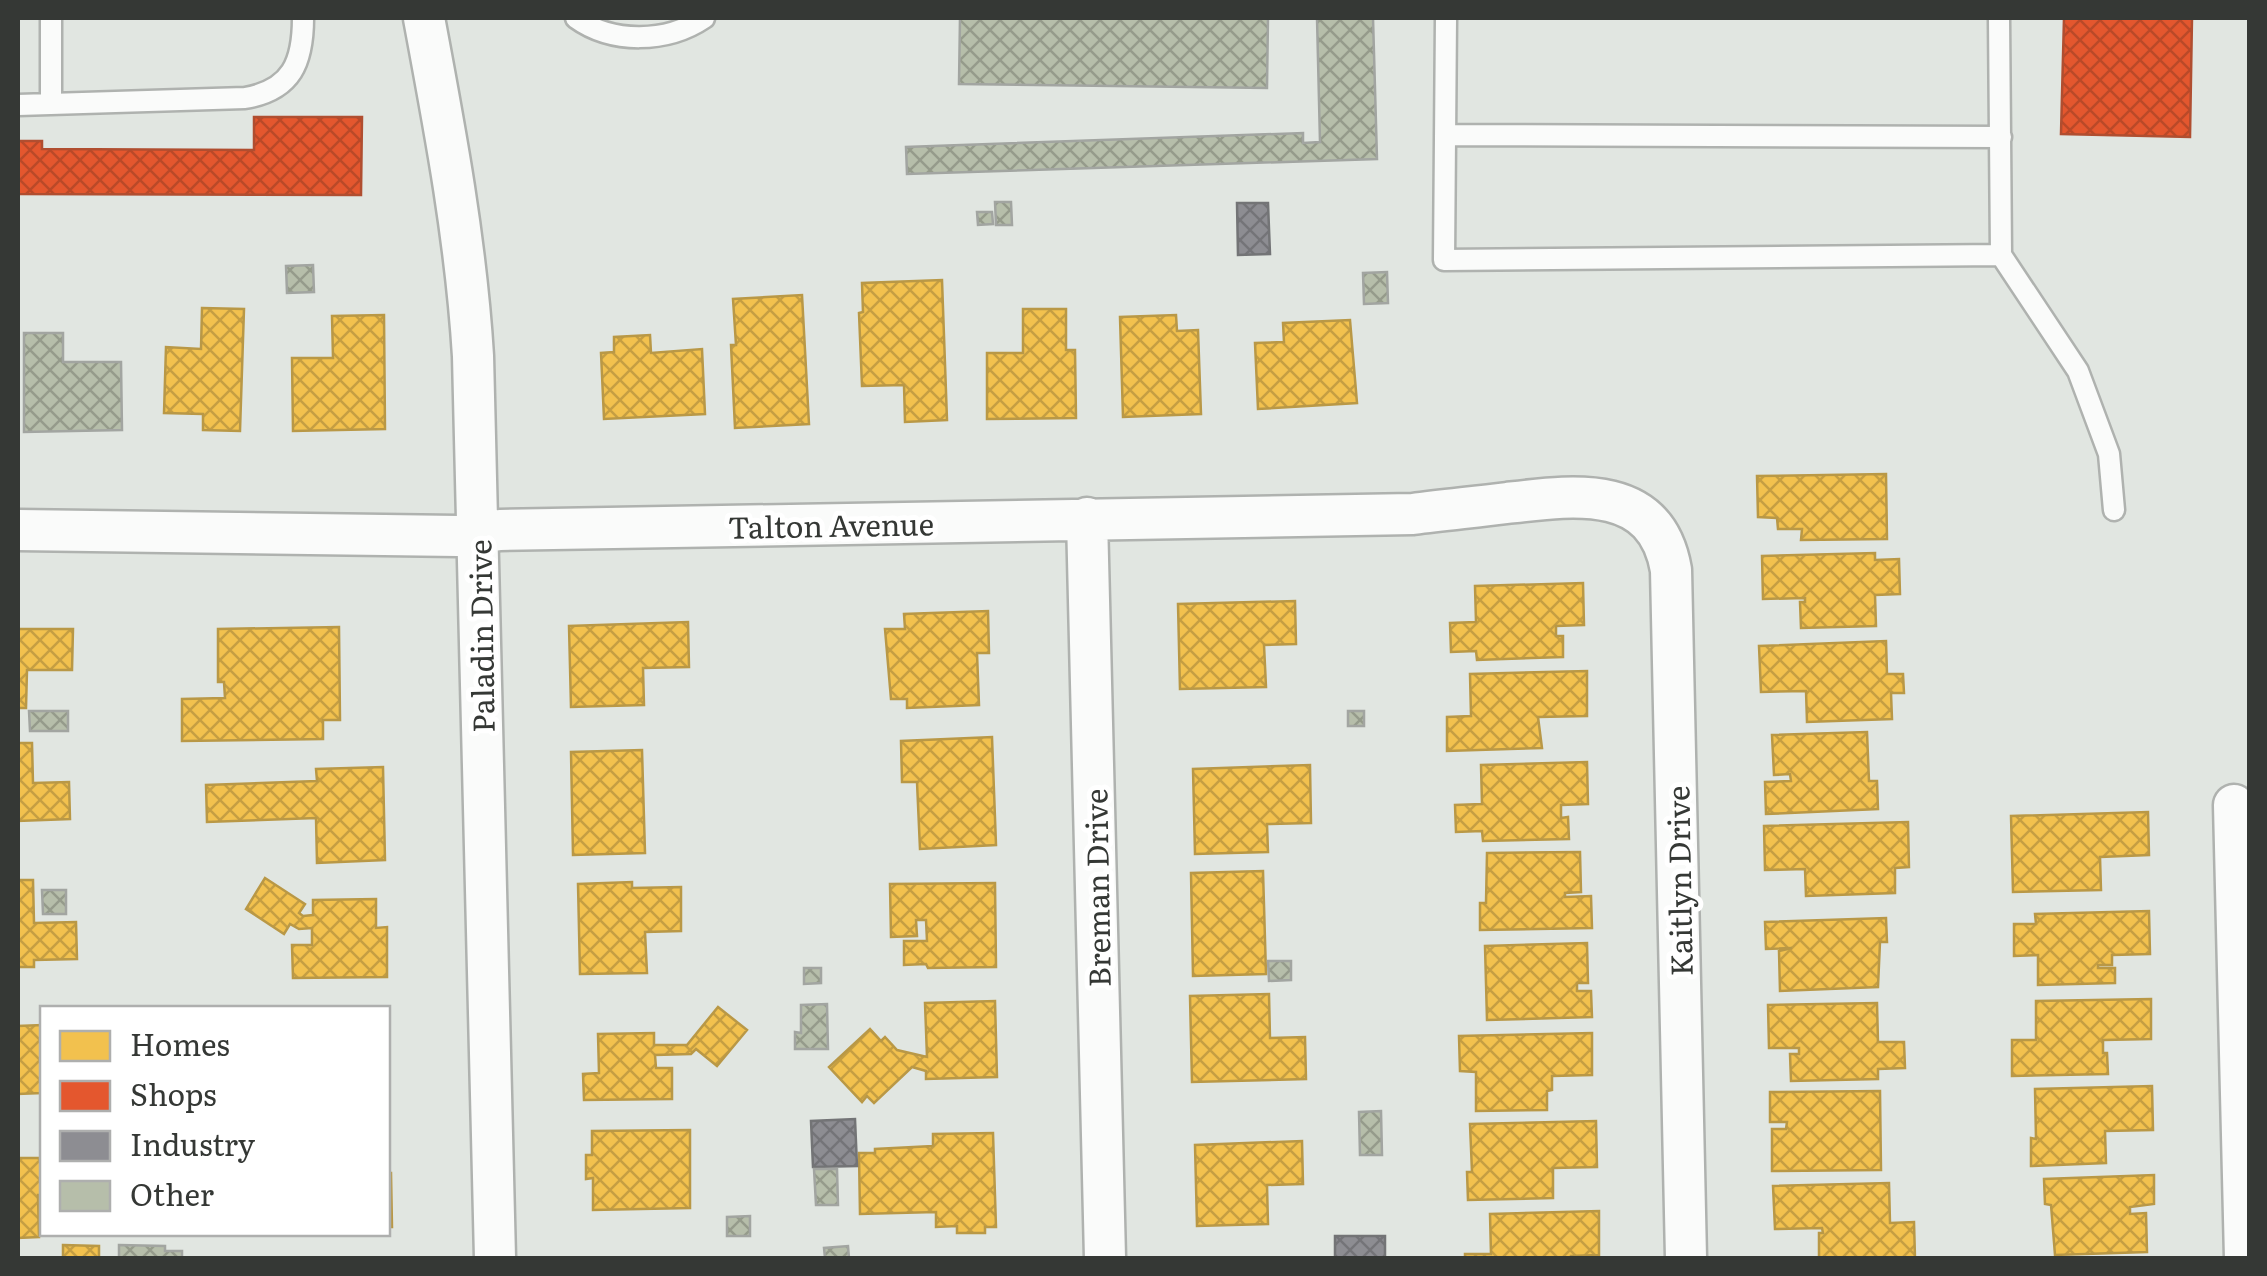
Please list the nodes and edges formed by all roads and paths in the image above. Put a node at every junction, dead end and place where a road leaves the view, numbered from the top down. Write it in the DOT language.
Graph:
graph roads {
  1 [pos="51,18"];
  2 [pos="303,18"];
  3 [pos="424,18"];
  4 [pos="576,18"];
  5 [pos="704,18"];
  6 [pos="1446,18"];
  7 [pos="1999,18"];
  8 [pos="51,104"];
  9 [pos="18,105"];
  10 [pos="1445,135"];
  11 [pos="2000,137"];
  12 [pos="2001,255"];
  13 [pos="2114,510"];
  14 [pos="1640,514"];
  15 [pos="1087,518"];
  16 [pos="18,530"];
  17 [pos="478,534"];
  18 [pos="2234,805"];
  19 [pos="495,1258"];
  20 [pos="1105,1258"];
  21 [pos="1686,1258"];
  22 [pos="2245,1258"];
  1 -- 8 [label="lane"];
  2 -- 8 [label="lane"];
  3 -- 17 [label="street, Paladin Drive"];
  4 -- 5 [label="lane"];
  6 -- 10 [label="lane"];
  7 -- 11 [label="lane"];
  8 -- 9 [label="lane"];
  10 -- 11 [label="lane"];
  10 -- 12 [label="lane"];
  11 -- 12 [label="lane"];
  12 -- 13 [label="lane"];
  14 -- 15 [label="street, Talton Avenue"];
  14 -- 21 [label="street, Kaitlyn Drive"];
  15 -- 17 [label="street, Talton Avenue"];
  15 -- 20 [label="street, Breman Drive"];
  16 -- 17 [label="street, Talton Avenue"];
  17 -- 19 [label="street, Paladin Drive"];
  18 -- 22 [label="street"];
}
